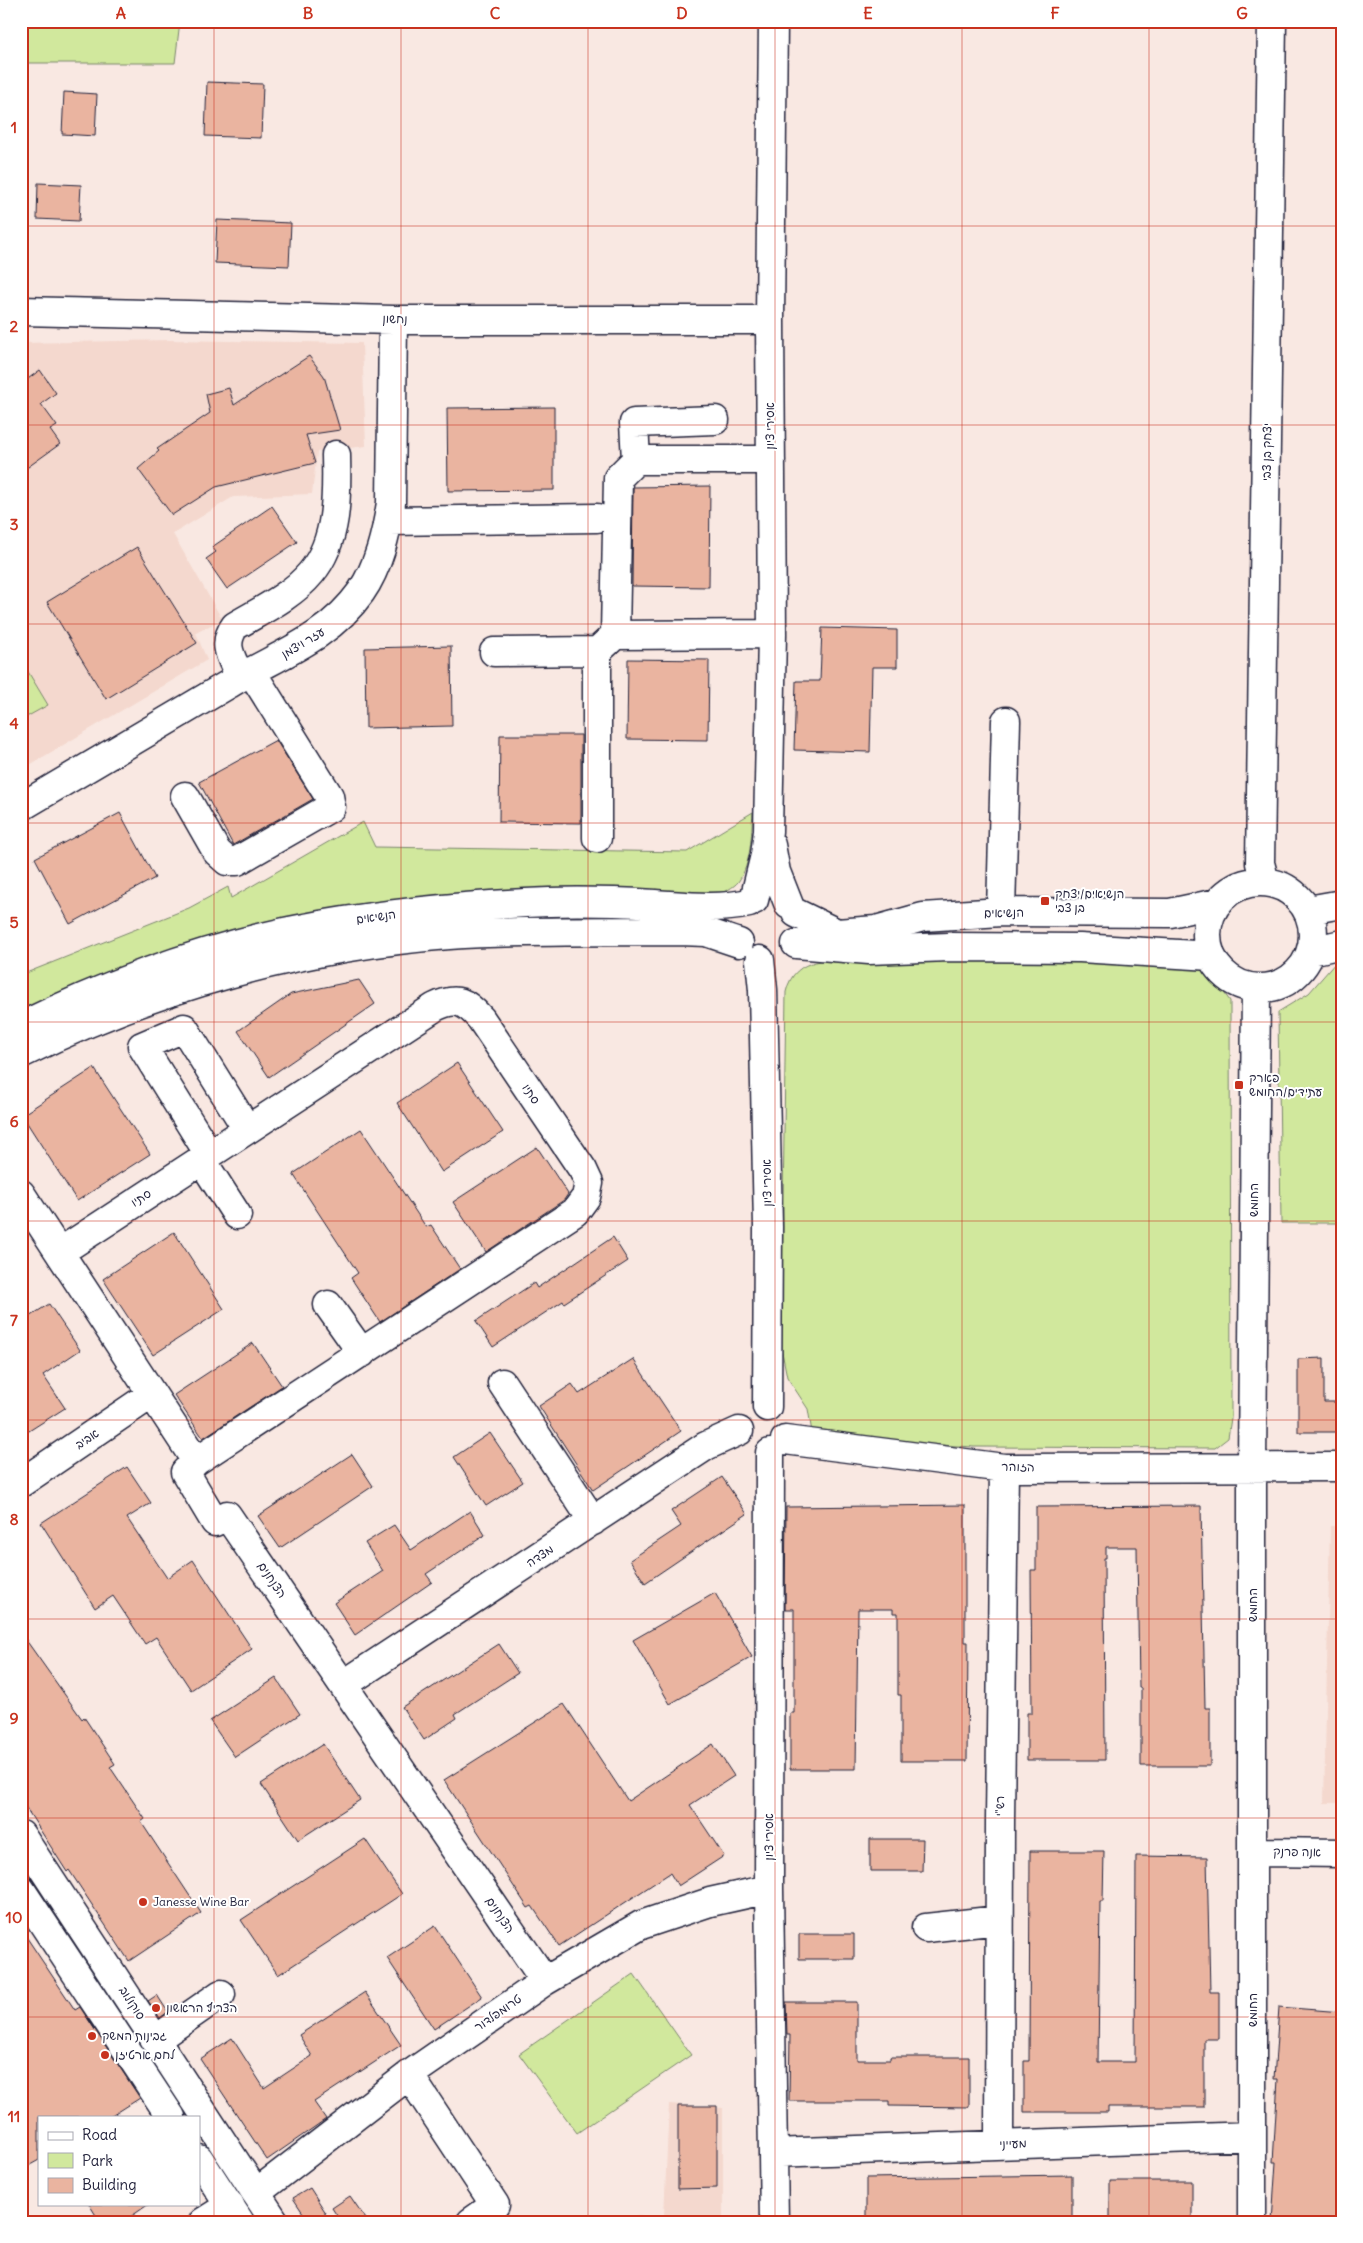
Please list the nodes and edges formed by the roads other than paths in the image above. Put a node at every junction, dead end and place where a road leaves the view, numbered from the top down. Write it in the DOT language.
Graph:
graph roads {
  1 [pos="773,21"];
  2 [pos="1272,21"];
  3 [pos="21,311"];
  4 [pos="393,320"];
  5 [pos="770,320"];
  6 [pos="715,420"];
  7 [pos="336,455"];
  8 [pos="636,460"];
  9 [pos="770,460"];
  10 [pos="597,518"];
  11 [pos="388,521"];
  12 [pos="772,634"];
  13 [pos="606,643"];
  14 [pos="494,652"];
  15 [pos="246,674"];
  16 [pos="1006,721"];
  17 [pos="185,796"];
  18 [pos="21,807"];
  19 [pos="768,831"];
  20 [pos="596,838"];
  21 [pos="1265,882"];
  22 [pos="751,902"];
  23 [pos="1217,904"];
  24 [pos="1342,904"];
  25 [pos="792,909"];
  26 [pos="1308,910"];
  27 [pos="1001,912"];
  28 [pos="739,943"];
  29 [pos="796,944"];
  30 [pos="1342,944"];
  31 [pos="1311,951"];
  32 [pos="1211,956"];
  33 [pos="760,960"];
  34 [pos="1256,988"];
  35 [pos="21,1026"];
  36 [pos="21,1054"];
  37 [pos="247,1129"];
  38 [pos="205,1157"];
  39 [pos="21,1194"];
  40 [pos="238,1215"];
  41 [pos="60,1252"];
  42 [pos="328,1305"];
  43 [pos="362,1353"];
  44 [pos="502,1383"];
  45 [pos="152,1394"];
  46 [pos="767,1407"];
  47 [pos="739,1431"];
  48 [pos="777,1447"];
  49 [pos="196,1461"];
  50 [pos="1252,1467"];
  51 [pos="1342,1467"];
  52 [pos="1004,1468"];
  53 [pos="21,1483"];
  54 [pos="593,1521"];
  55 [pos="344,1685"];
  56 [pos="21,1835"];
  57 [pos="1253,1852"];
  58 [pos="1342,1853"];
  59 [pos="769,1889"];
  60 [pos="21,1890"];
  61 [pos="999,1920"];
  62 [pos="926,1928"];
  63 [pos="545,1981"];
  64 [pos="222,1994"];
  65 [pos="155,2040"];
  66 [pos="409,2075"];
  67 [pos="170,2116"];
  68 [pos="1252,2136"];
  69 [pos="999,2144"];
  70 [pos="773,2153"];
  71 [pos="200,2161"];
  72 [pos="256,2193"];
  73 [pos="235,2214"];
  74 [pos="203,2222"];
  75 [pos="275,2222"];
  76 [pos="471,2222"];
  77 [pos="774,2222"];
  78 [pos="1252,2222"];
  1 -- 5 [label="street, אסירי ציון"];
  2 -- 21 [label="street, יצחק בן צבי"];
  3 -- 4 [label="street, נחשון"];
  4 -- 5 [label="street, נחשון"];
  4 -- 11 [label="street, עזר ויצמן"];
  5 -- 9 [label="street, אסירי ציון"];
  6 -- 8 [label="street"];
  7 -- 15 [label="street"];
  8 -- 9 [label="street"];
  8 -- 13 [label="street"];
  9 -- 12 [label="street, אסירי ציון"];
  10 -- 11 [label="street"];
  11 -- 15 [label="street, עזר ויצמן"];
  12 -- 13 [label="street"];
  12 -- 19 [label="street, אסירי ציון"];
  13 -- 14 [label="street"];
  13 -- 20 [label="street"];
  15 -- 17 [label="street"];
  15 -- 18 [label="street, עזר ויצמן"];
  16 -- 27 [label="street"];
  19 -- 22 [label="street, אסירי ציון"];
  19 -- 25 [label="street, אסירי ציון"];
  21 -- 23 [label="street"];
  21 -- 26 [label="street"];
  22 -- 25 [label="street"];
  22 -- 28 [label="street"];
  22 -- 35 [label="street, הנשיאים"];
  23 -- 27 [label="street, הנשיאים"];
  23 -- 32 [label="street"];
  24 -- 26 [label="street"];
  25 -- 27 [label="street, הנשיאים"];
  25 -- 29 [label="street"];
  26 -- 31 [label="street"];
  28 -- 33 [label="street"];
  28 -- 36 [label="street"];
  29 -- 32 [label="street"];
  29 -- 33 [label="street"];
  30 -- 31 [label="street"];
  31 -- 34 [label="street"];
  32 -- 34 [label="street"];
  33 -- 46 [label="street, אסירי ציון"];
  34 -- 50 [label="street, החומש"];
  37 -- 38 [label="street, סתיו"];
  37 -- 38 [label="street"];
  37 -- 43 [label="street, סתיו"];
  38 -- 40 [label="street"];
  38 -- 41 [label="street, סתיו"];
  39 -- 41 [label="street"];
  41 -- 45 [label="street"];
  42 -- 43 [label="street"];
  43 -- 49 [label="street, סתיו"];
  44 -- 54 [label="street"];
  45 -- 49 [label="street"];
  45 -- 53 [label="street, אביב"];
  46 -- 47 [label="street"];
  46 -- 48 [label="street"];
  47 -- 48 [label="street"];
  47 -- 54 [label="street, מצדה"];
  48 -- 52 [label="street, הזוהר"];
  48 -- 59 [label="street, אסירי ציון"];
  49 -- 55 [label="street, הצנחנים"];
  50 -- 51 [label="street, הזוהר"];
  50 -- 52 [label="street, הזוהר"];
  50 -- 57 [label="street, החומש"];
  52 -- 61 [label="street, רש\"י"];
  54 -- 55 [label="street, מצדה"];
  55 -- 63 [label="street, הצנחנים"];
  56 -- 65 [label="street, סוקולוב"];
  57 -- 58 [label="street, אנה פרנק"];
  57 -- 68 [label="street, החומש"];
  59 -- 63 [label="street, טרומפלדור"];
  59 -- 70 [label="street, אסירי ציון"];
  60 -- 67 [label="street"];
  61 -- 62 [label="street"];
  61 -- 69 [label="street, רש\"י"];
  63 -- 66 [label="street, טרומפלדור"];
  64 -- 65 [label="street"];
  65 -- 72 [label="street, סוקולוב"];
  66 -- 72 [label="street, טרומפלדור"];
  66 -- 76 [label="street"];
  68 -- 69 [label="street, מעייני"];
  68 -- 78 [label="street, החומש"];
  69 -- 70 [label="street, מעייני"];
  70 -- 77 [label="street, אסירי ציון"];
  71 -- 73 [label="street"];
  72 -- 75 [label="street, סוקולוב"];
  73 -- 74 [label="street"];
}
